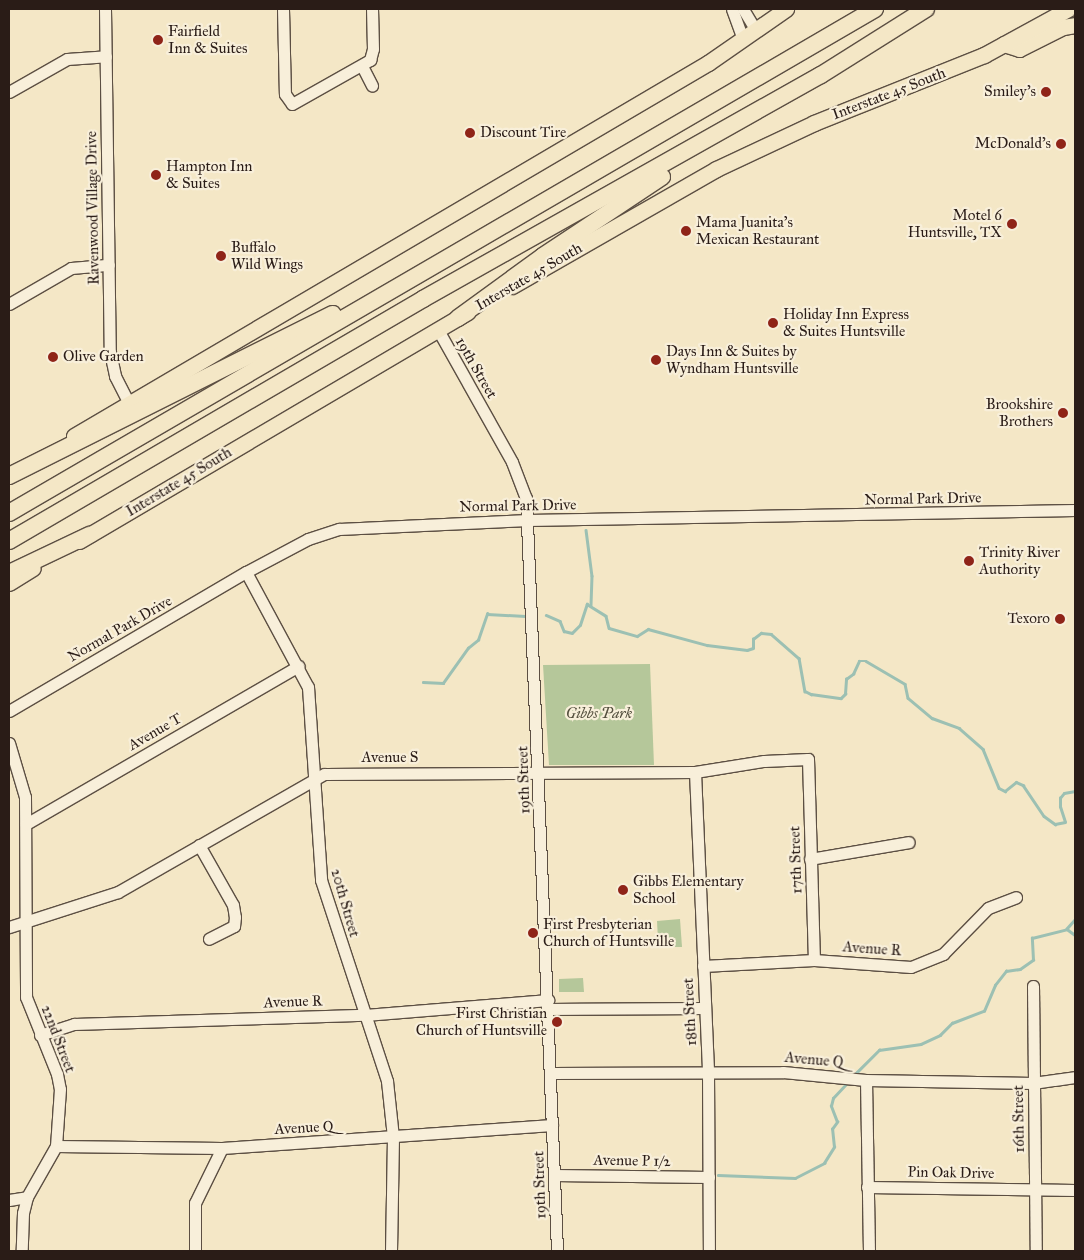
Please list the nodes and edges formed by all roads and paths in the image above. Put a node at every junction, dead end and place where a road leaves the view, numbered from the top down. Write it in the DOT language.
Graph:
graph roads {
  1 [pos="106,9"];
  2 [pos="283,9"];
  3 [pos="372,9"];
  4 [pos="732,9"];
  5 [pos="743,9"];
  6 [pos="786,9"];
  7 [pos="875,9"];
  8 [pos="926,9"];
  9 [pos="1061,11"];
  10 [pos="1075,25"];
  11 [pos="756,31"];
  12 [pos="743,40"];
  13 [pos="1004,44"];
  14 [pos="106,56"];
  15 [pos="362,66"];
  16 [pos="821,75"];
  17 [pos="372,86"];
  18 [pos="9,92"];
  19 [pos="109,265"];
  20 [pos="417,276"];
  21 [pos="9,304"];
  22 [pos="458,318"];
  23 [pos="438,330"];
  24 [pos="130,403"];
  25 [pos="9,475"];
  26 [pos="1075,510"];
  27 [pos="9,513"];
  28 [pos="528,520"];
  29 [pos="89,536"];
  30 [pos="9,541"];
  31 [pos="246,572"];
  32 [pos="9,573"];
  33 [pos="9,583"];
  34 [pos="299,666"];
  35 [pos="9,711"];
  36 [pos="9,742"];
  37 [pos="808,759"];
  38 [pos="539,772"];
  39 [pos="695,772"];
  40 [pos="314,779"];
  41 [pos="26,824"];
  42 [pos="909,842"];
  43 [pos="199,845"];
  44 [pos="810,859"];
  45 [pos="1016,896"];
  46 [pos="25,923"];
  47 [pos="9,927"];
  48 [pos="209,939"];
  49 [pos="814,960"];
  50 [pos="703,966"];
  51 [pos="1033,986"];
  52 [pos="548,1004"];
  53 [pos="705,1008"];
  54 [pos="365,1015"];
  55 [pos="40,1036"];
  56 [pos="708,1072"];
  57 [pos="550,1073"];
  58 [pos="1075,1077"];
  59 [pos="866,1080"];
  60 [pos="1033,1083"];
  61 [pos="552,1125"];
  62 [pos="393,1138"];
  63 [pos="56,1146"];
  64 [pos="222,1148"];
  65 [pos="554,1174"];
  66 [pos="709,1177"];
  67 [pos="867,1188"];
  68 [pos="1035,1189"];
  69 [pos="1075,1190"];
  70 [pos="27,1198"];
  71 [pos="9,1200"];
  72 [pos="22,1251"];
  73 [pos="195,1251"];
  74 [pos="391,1251"];
  75 [pos="558,1251"];
  76 [pos="709,1251"];
  77 [pos="869,1251"];
  78 [pos="1036,1251"];
  1 -- 14 [label="street, Ravenwood Village Drive"];
  2 -- 15 [label="street"];
  3 -- 15 [label="street"];
  4 -- 12 [label="street"];
  5 -- 11 [label="street"];
  6 -- 11 [label="main road"];
  7 -- 20 [label="highway"];
  8 -- 16 [label="highway"];
  9 -- 13 [label="main road, Interstate 45 South"];
  10 -- 13 [label="main road"];
  11 -- 12 [label="main road"];
  12 -- 24 [label="main road"];
  13 -- 22 [label="main road, Interstate 45 South"];
  14 -- 18 [label="street"];
  14 -- 19 [label="street, Ravenwood Village Drive"];
  15 -- 17 [label="street"];
  16 -- 22 [label="highway"];
  16 -- 30 [label="highway"];
  19 -- 21 [label="street"];
  19 -- 24 [label="street, Ravenwood Village Drive"];
  20 -- 25 [label="highway"];
  20 -- 27 [label="highway"];
  22 -- 23 [label="main road, Interstate 45 South"];
  23 -- 28 [label="street, 19th Street"];
  23 -- 29 [label="main road, Interstate 45 South"];
  24 -- 25 [label="main road"];
  26 -- 28 [label="street, Normal Park Drive"];
  28 -- 31 [label="street, Normal Park Drive"];
  28 -- 38 [label="street, 19th Street"];
  29 -- 32 [label="highway"];
  29 -- 33 [label="main road, Interstate 45 South"];
  31 -- 34 [label="street, 20th Street"];
  31 -- 35 [label="street, Normal Park Drive"];
  34 -- 40 [label="street, 20th Street"];
  34 -- 41 [label="street, Avenue T"];
  36 -- 41 [label="street, 22nd Street"];
  37 -- 39 [label="street, Avenue S"];
  37 -- 44 [label="street, 17th Street"];
  38 -- 39 [label="street, Avenue S"];
  38 -- 40 [label="street, Avenue S"];
  38 -- 52 [label="street, 19th Street"];
  39 -- 50 [label="street, 18th Street"];
  40 -- 43 [label="street, Avenue S"];
  40 -- 54 [label="street, 20th Street"];
  41 -- 46 [label="street, 22nd Street"];
  42 -- 44 [label="street"];
  43 -- 46 [label="street, Avenue S"];
  43 -- 48 [label="street"];
  44 -- 49 [label="street, 17th Street"];
  45 -- 49 [label="street, Avenue R"];
  46 -- 47 [label="street, Avenue S"];
  46 -- 55 [label="street, 22nd Street"];
  49 -- 50 [label="street, Avenue R"];
  50 -- 53 [label="street, 18th Street"];
  51 -- 60 [label="street, 16th Street"];
  52 -- 53 [label="street, Avenue R"];
  52 -- 54 [label="street, Avenue R"];
  52 -- 57 [label="street, 19th Street"];
  53 -- 56 [label="street, 18th Street"];
  54 -- 55 [label="street, Avenue R"];
  54 -- 62 [label="street, 20th Street"];
  55 -- 63 [label="street, 22nd Street"];
  56 -- 57 [label="street, Avenue Q"];
  56 -- 59 [label="street, Avenue Q"];
  56 -- 66 [label="street, 18th Street"];
  57 -- 61 [label="street, 19th Street"];
  58 -- 60 [label="street, Avenue Q"];
  59 -- 60 [label="street, Avenue Q"];
  59 -- 67 [label="street"];
  60 -- 68 [label="street, 16th Street"];
  61 -- 62 [label="street, Avenue Q"];
  61 -- 65 [label="street, 19th Street"];
  62 -- 64 [label="street, Avenue Q"];
  62 -- 74 [label="street, 20th Street"];
  63 -- 64 [label="street, Avenue Q"];
  63 -- 70 [label="street, 22nd Street"];
  64 -- 73 [label="street"];
  65 -- 66 [label="street, Avenue P 1/2"];
  65 -- 75 [label="street, 19th Street"];
  66 -- 76 [label="street, 18th Street"];
  67 -- 68 [label="street, Pin Oak Drive"];
  67 -- 77 [label="street"];
  68 -- 69 [label="street, Pin Oak Drive"];
  68 -- 78 [label="street, 16th Street"];
  70 -- 71 [label="street"];
  70 -- 72 [label="street, 22nd Street"];
}
